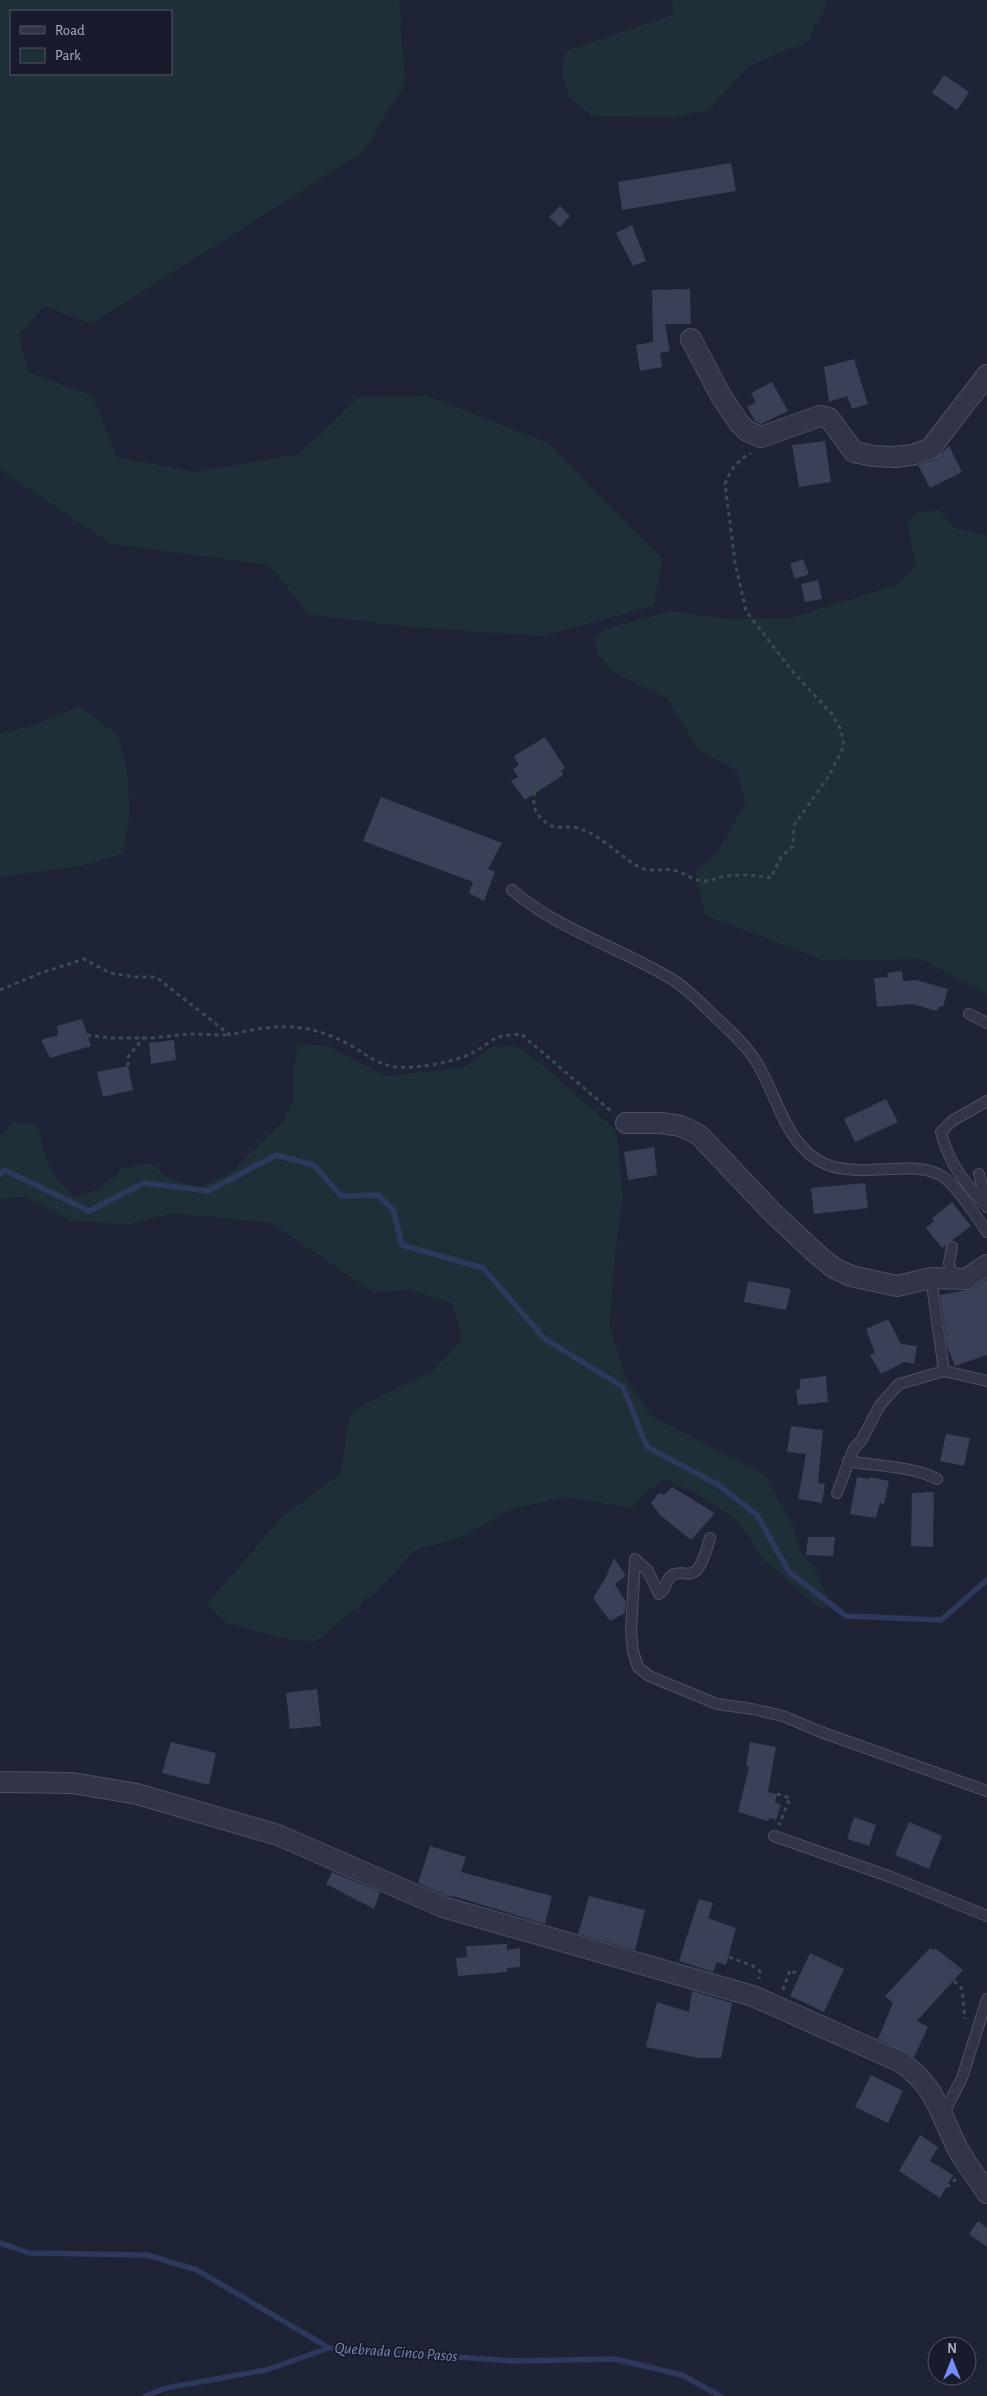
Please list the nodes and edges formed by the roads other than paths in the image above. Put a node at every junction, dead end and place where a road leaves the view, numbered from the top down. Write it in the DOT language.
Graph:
graph roads {
  1 [pos="691,339"];
  2 [pos="987,375"];
  3 [pos="512,890"];
  4 [pos="969,1014"];
  5 [pos="987,1023"];
  6 [pos="987,1101"];
  7 [pos="626,1123"];
  8 [pos="979,1174"];
  9 [pos="987,1206"];
  10 [pos="987,1232"];
  11 [pos="952,1247"];
  12 [pos="987,1265"];
  13 [pos="930,1278"];
  14 [pos="953,1278"];
  15 [pos="944,1371"];
  16 [pos="987,1381"];
  17 [pos="848,1461"];
  18 [pos="937,1479"];
  19 [pos="837,1494"];
  20 [pos="710,1538"];
  21 [pos="0,1782"];
  22 [pos="987,1791"];
  23 [pos="774,1836"];
  24 [pos="987,1916"];
  25 [pos="987,1999"];
  26 [pos="943,2115"];
  27 [pos="987,2193"];
  1 -- 2 [label="street"];
  3 -- 10 [label="lane"];
  4 -- 5 [label="lane"];
  6 -- 9 [label="lane"];
  7 -- 13 [label="street"];
  8 -- 9 [label="lane"];
  11 -- 14 [label="lane"];
  12 -- 14 [label="street"];
  13 -- 14 [label="street"];
  13 -- 15 [label="lane"];
  15 -- 16 [label="lane"];
  15 -- 17 [label="lane"];
  17 -- 18 [label="lane"];
  17 -- 19 [label="lane"];
  20 -- 22 [label="lane"];
  21 -- 26 [label="street"];
  23 -- 24 [label="lane"];
  25 -- 26 [label="lane"];
  26 -- 27 [label="street"];
}
